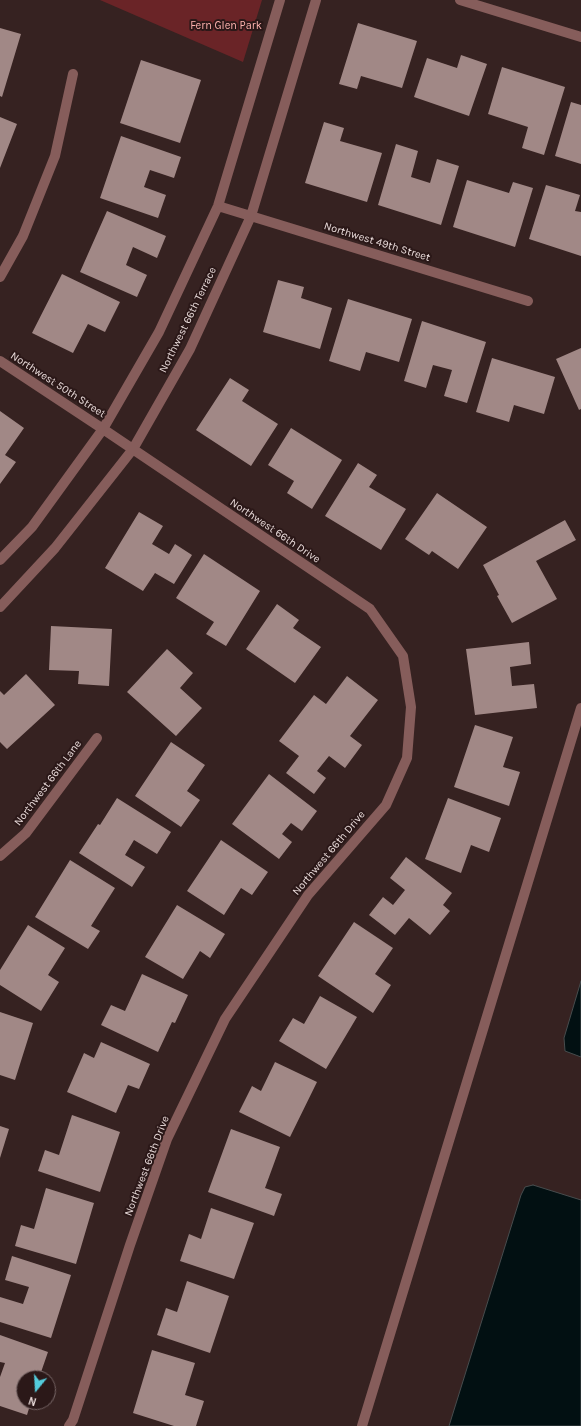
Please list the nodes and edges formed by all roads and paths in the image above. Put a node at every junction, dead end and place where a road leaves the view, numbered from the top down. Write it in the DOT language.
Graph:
graph roads {
  1 [pos="280,0"];
  2 [pos="316,0"];
  3 [pos="460,0"];
  4 [pos="581,37"];
  5 [pos="72,74"];
  6 [pos="218,206"];
  7 [pos="251,216"];
  8 [pos="0,277"];
  9 [pos="528,301"];
  10 [pos="0,362"];
  11 [pos="103,429"];
  12 [pos="134,449"];
  13 [pos="0,560"];
  14 [pos="0,607"];
  15 [pos="581,708"];
  16 [pos="97,738"];
  17 [pos="0,856"];
  18 [pos="69,1426"];
  19 [pos="362,1426"];
  1 -- 6 [label="street, Northwest 66th Terrace"];
  2 -- 7 [label="street, Northwest 66th Terrace"];
  3 -- 4 [label="street"];
  5 -- 8 [label="street"];
  6 -- 7 [label="street, Northwest 49th Street"];
  6 -- 11 [label="street, Northwest 66th Terrace"];
  7 -- 9 [label="street, Northwest 49th Street"];
  7 -- 12 [label="street, Northwest 66th Terrace"];
  10 -- 11 [label="street, Northwest 50th Street"];
  11 -- 12 [label="street, Northwest 66th Drive"];
  11 -- 13 [label="street, Northwest 66th Terrace"];
  12 -- 14 [label="street, Northwest 66th Terrace"];
  12 -- 18 [label="street, Northwest 66th Drive"];
  15 -- 19 [label="street"];
  16 -- 17 [label="street, Northwest 66th Lane"];
}
